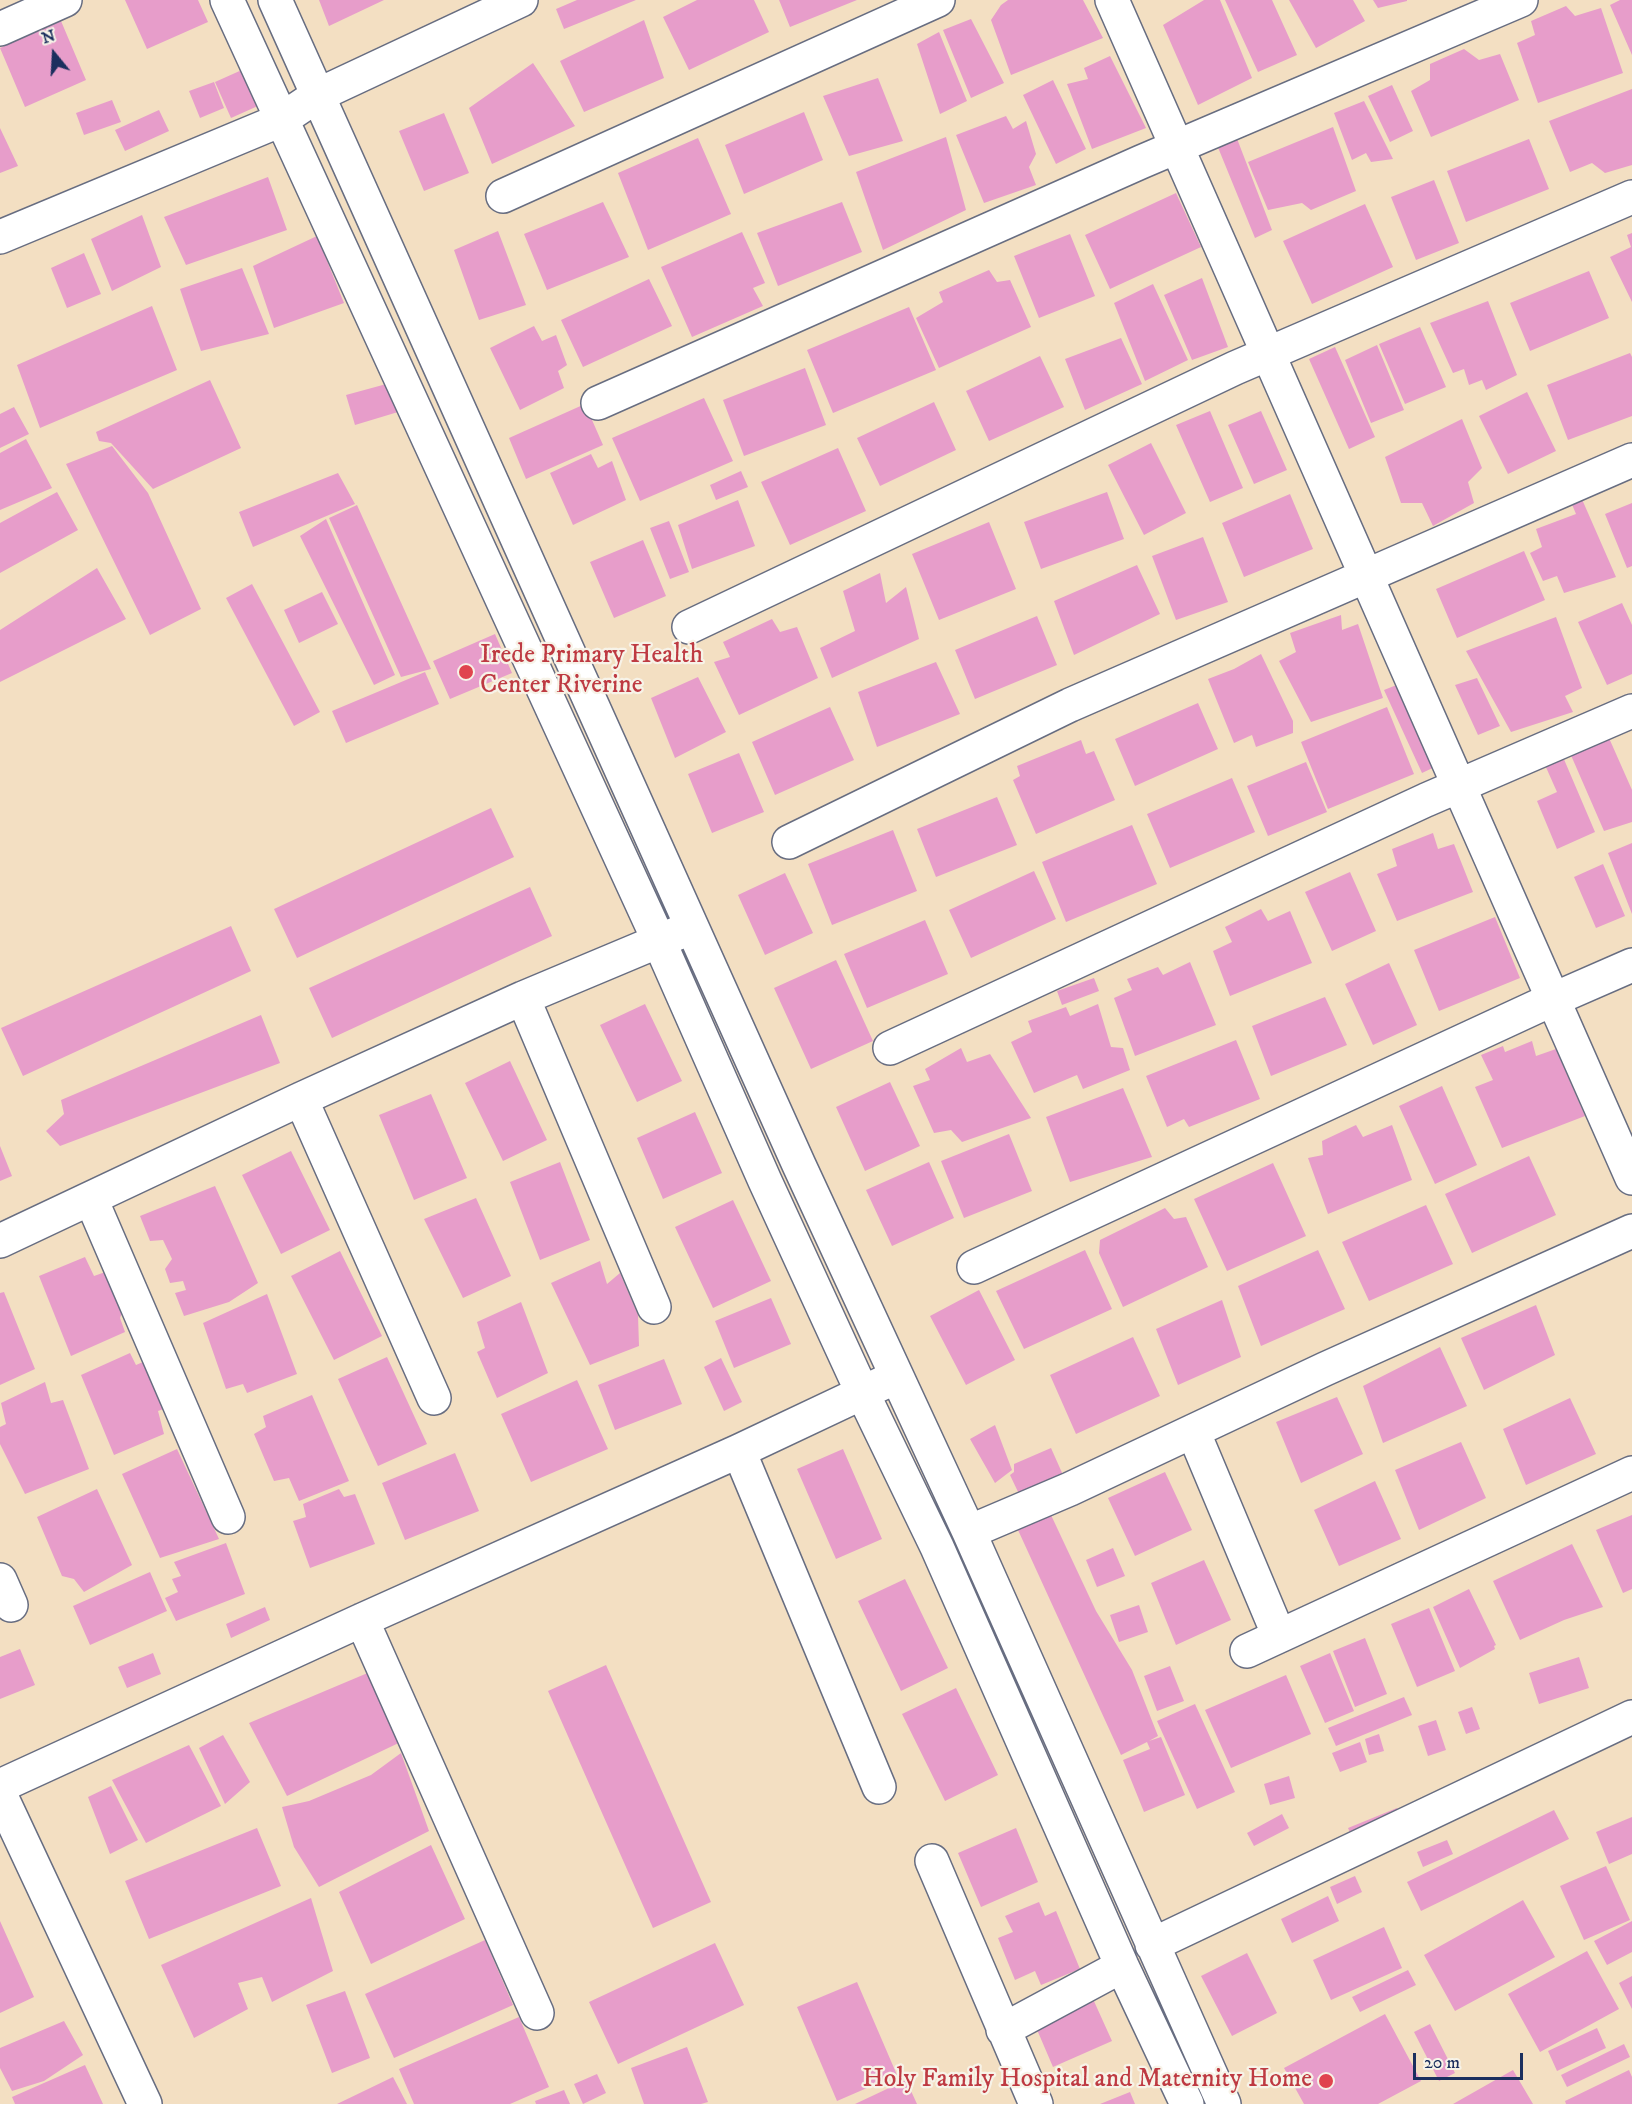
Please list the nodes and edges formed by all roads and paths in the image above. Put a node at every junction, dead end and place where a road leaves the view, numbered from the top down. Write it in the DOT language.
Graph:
graph roads {
  1 [pos="65,0"];
  2 [pos="227,0"];
  3 [pos="275,0"];
  4 [pos="521,0"];
  5 [pos="938,0"];
  6 [pos="1112,0"];
  7 [pos="1521,0"];
  8 [pos="0,29"];
  9 [pos="318,95"];
  10 [pos="281,120"];
  11 [pos="1176,147"];
  12 [pos="503,196"];
  13 [pos="1632,197"];
  14 [pos="0,237"];
  15 [pos="1268,354"];
  16 [pos="598,403"];
  17 [pos="1632,460"];
  18 [pos="1365,575"];
  19 [pos="689,627"];
  20 [pos="1632,711"];
  21 [pos="1458,786"];
  22 [pos="789,842"];
  23 [pos="694,927"];
  24 [pos="659,940"];
  25 [pos="1632,965"];
  26 [pos="523,998"];
  27 [pos="1552,999"];
  28 [pos="890,1048"];
  29 [pos="301,1099"];
  30 [pos="799,1165"];
  31 [pos="1632,1178"];
  32 [pos="765,1181"];
  33 [pos="91,1199"];
  34 [pos="1632,1232"];
  35 [pos="0,1241"];
  36 [pos="974,1267"];
  37 [pos="654,1307"];
  38 [pos="896,1377"];
  39 [pos="863,1394"];
  40 [pos="434,1398"];
  41 [pos="1193,1431"];
  42 [pos="739,1451"];
  43 [pos="1632,1473"];
  44 [pos="228,1517"];
  45 [pos="969,1532"];
  46 [pos="362,1620"];
  47 [pos="1279,1636"];
  48 [pos="1246,1652"];
  49 [pos="1632,1717"];
  50 [pos="0,1786"];
  51 [pos="879,1787"];
  52 [pos="0,1794"];
  53 [pos="932,1861"];
  54 [pos="1152,1945"];
  55 [pos="1122,1966"];
  56 [pos="1181,2007"];
  57 [pos="537,2013"];
  58 [pos="1150,2025"];
  59 [pos="1003,2030"];
  60 [pos="145,2104"];
  61 [pos="1036,2104"];
  62 [pos="1188,2104"];
  63 [pos="1224,2104"];
  1 -- 8 [label="street"];
  2 -- 10 [label="street"];
  3 -- 9 [label="street"];
  4 -- 9 [label="street"];
  5 -- 12 [label="street"];
  6 -- 11 [label="street"];
  7 -- 11 [label="street"];
  9 -- 10 [label="street"];
  9 -- 23 [label="street"];
  10 -- 14 [label="street"];
  10 -- 24 [label="street"];
  11 -- 15 [label="street"];
  11 -- 16 [label="street"];
  13 -- 15 [label="street"];
  15 -- 18 [label="street"];
  15 -- 19 [label="street"];
  17 -- 18 [label="street"];
  18 -- 21 [label="street"];
  18 -- 22 [label="street"];
  20 -- 21 [label="street"];
  21 -- 27 [label="street"];
  21 -- 28 [label="street"];
  23 -- 24 [label="street"];
  23 -- 30 [label="street"];
  24 -- 26 [label="street"];
  24 -- 32 [label="street"];
  25 -- 27 [label="street"];
  26 -- 29 [label="street"];
  26 -- 37 [label="street"];
  27 -- 31 [label="street"];
  27 -- 36 [label="street"];
  29 -- 33 [label="street"];
  29 -- 40 [label="street"];
  30 -- 32 [label="street"];
  30 -- 38 [label="street"];
  32 -- 39 [label="street"];
  33 -- 35 [label="street"];
  33 -- 44 [label="street"];
  34 -- 41 [label="street"];
  38 -- 39 [label="street"];
  38 -- 45 [label="street"];
  39 -- 42 [label="street"];
  39 -- 55 [label="street"];
  41 -- 45 [label="street"];
  41 -- 47 [label="street"];
  42 -- 46 [label="street"];
  42 -- 51 [label="street"];
  43 -- 47 [label="street"];
  45 -- 54 [label="street"];
  46 -- 50 [label="street"];
  46 -- 57 [label="street"];
  47 -- 48 [label="street"];
  49 -- 54 [label="street"];
  52 -- 60 [label="street"];
  53 -- 59 [label="street"];
  54 -- 56 [label="street"];
  55 -- 58 [label="street"];
  55 -- 59 [label="street"];
  56 -- 58 [label="street"];
  56 -- 63 [label="street"];
  58 -- 62 [label="street"];
  59 -- 61 [label="street"];
}
